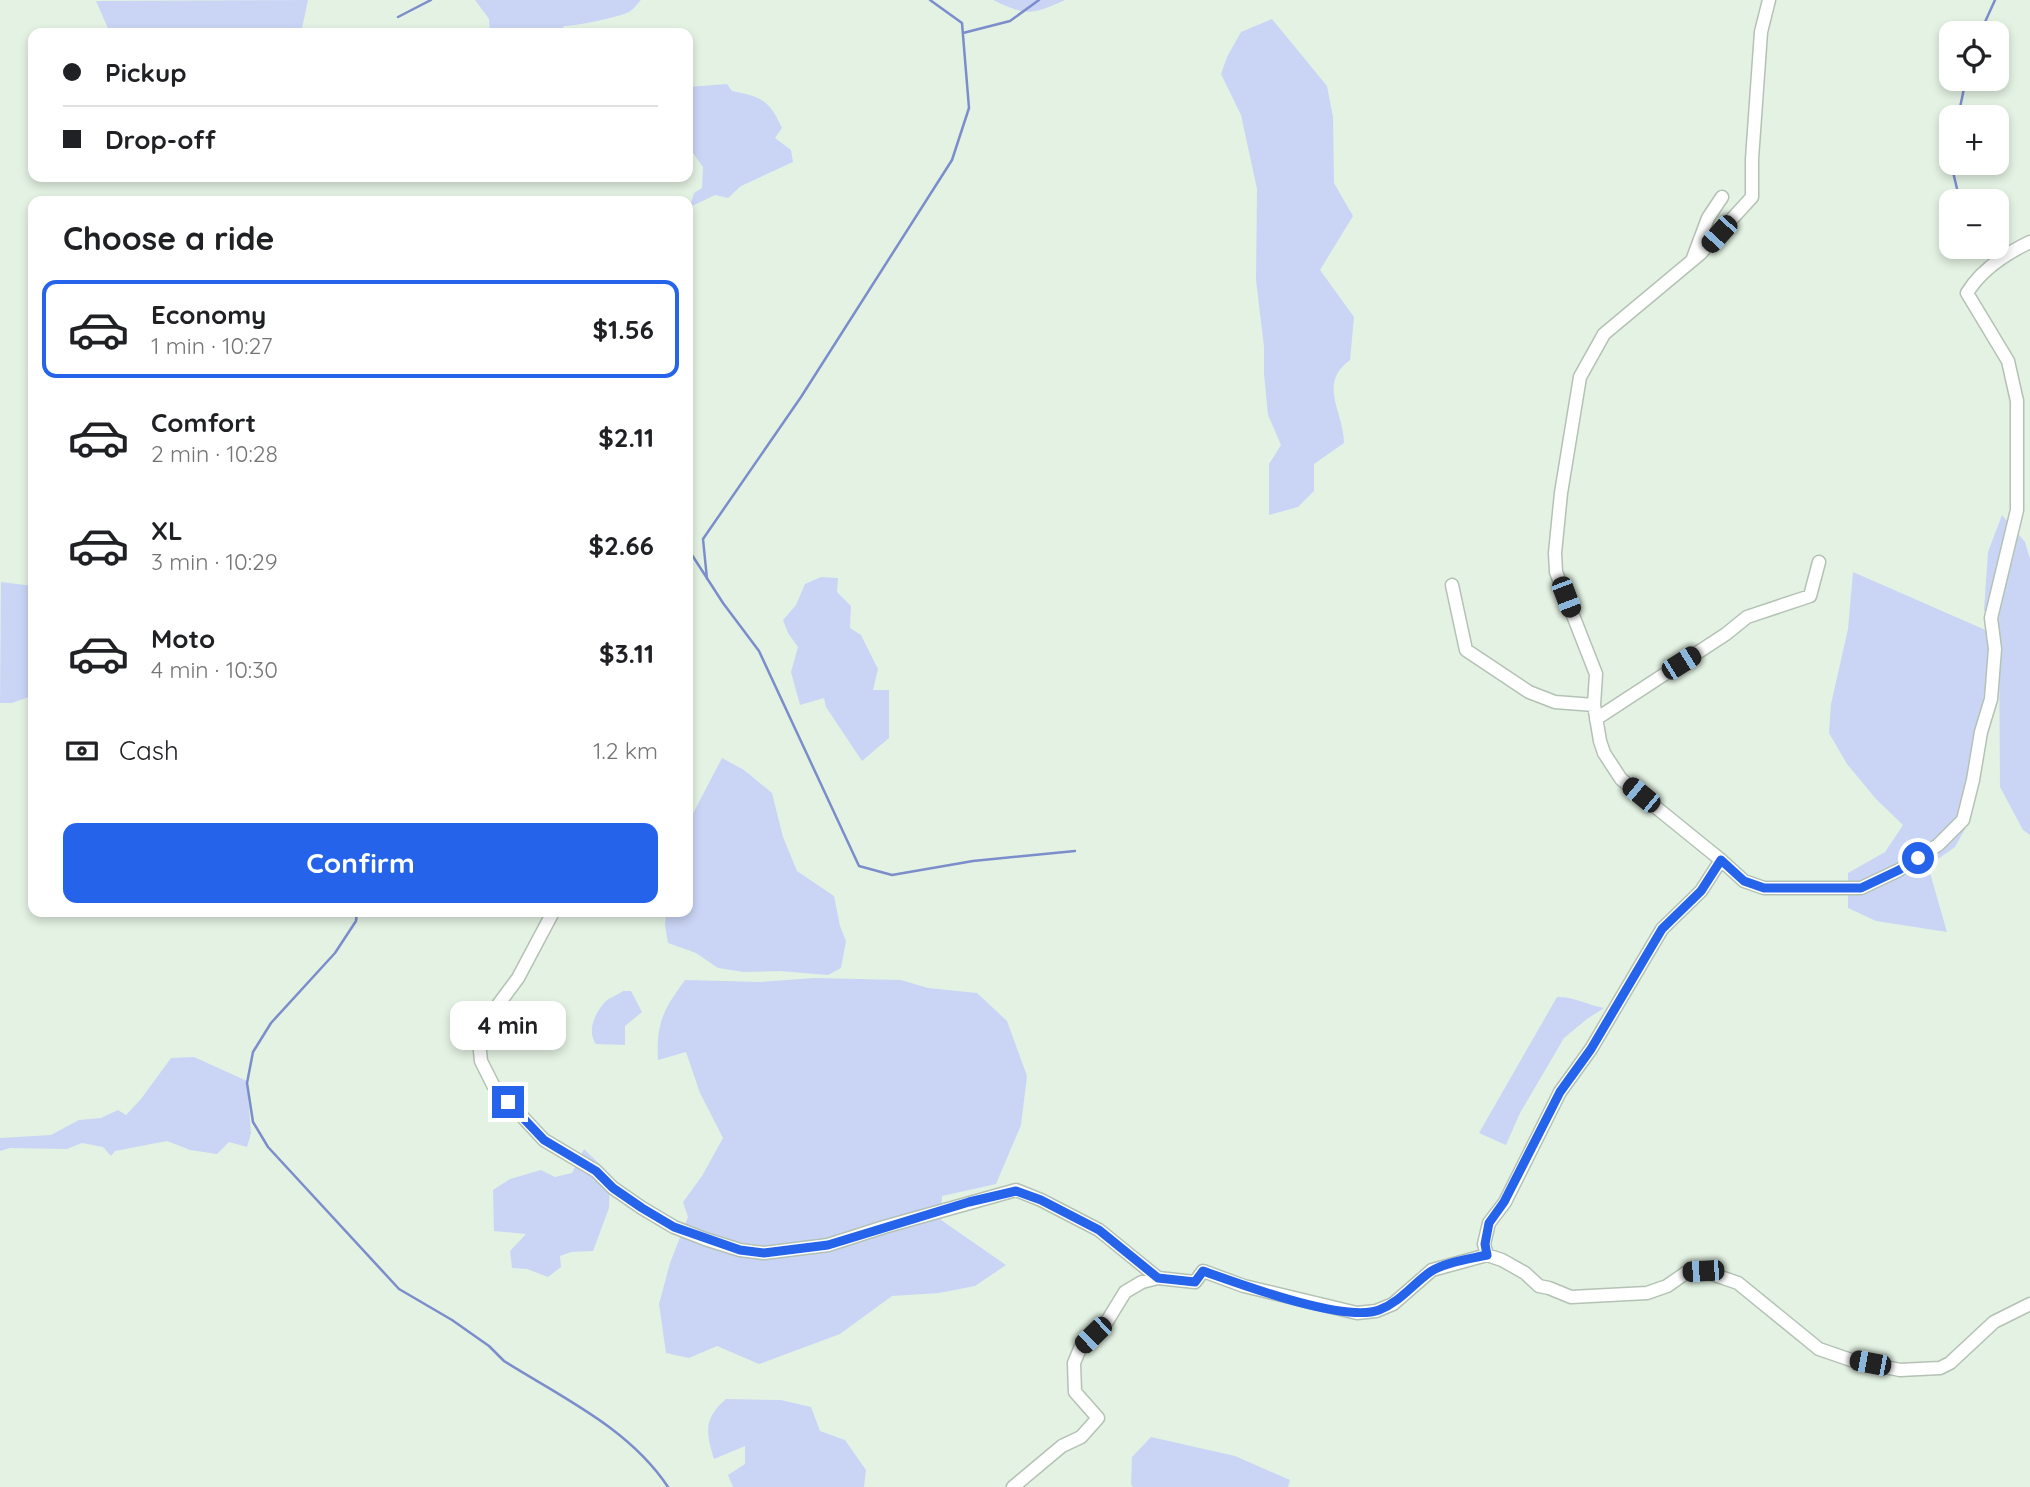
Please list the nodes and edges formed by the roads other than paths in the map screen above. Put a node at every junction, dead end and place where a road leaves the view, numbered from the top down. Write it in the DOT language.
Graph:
graph roads {
  1 [pos="1769,0"];
  2 [pos="1722,197"];
  3 [pos="2030,242"];
  4 [pos="1692,261"];
  5 [pos="1819,562"];
  6 [pos="1452,585"];
  7 [pos="1594,705"];
  8 [pos="1596,719"];
  9 [pos="1721,860"];
  10 [pos="550,917"];
  11 [pos="1487,1255"];
  12 [pos="1158,1278"];
  13 [pos="2030,1304"];
  14 [pos="1013,1487"];
  1 -- 4 [label="street"];
  2 -- 4 [label="street"];
  3 -- 9 [label="street"];
  4 -- 7 [label="street"];
  5 -- 8 [label="street"];
  6 -- 7 [label="street"];
  7 -- 8 [label="street"];
  8 -- 9 [label="street"];
  9 -- 11 [label="street"];
  10 -- 12 [label="street"];
  11 -- 12 [label="street"];
  11 -- 13 [label="street"];
  12 -- 14 [label="street"];
}
